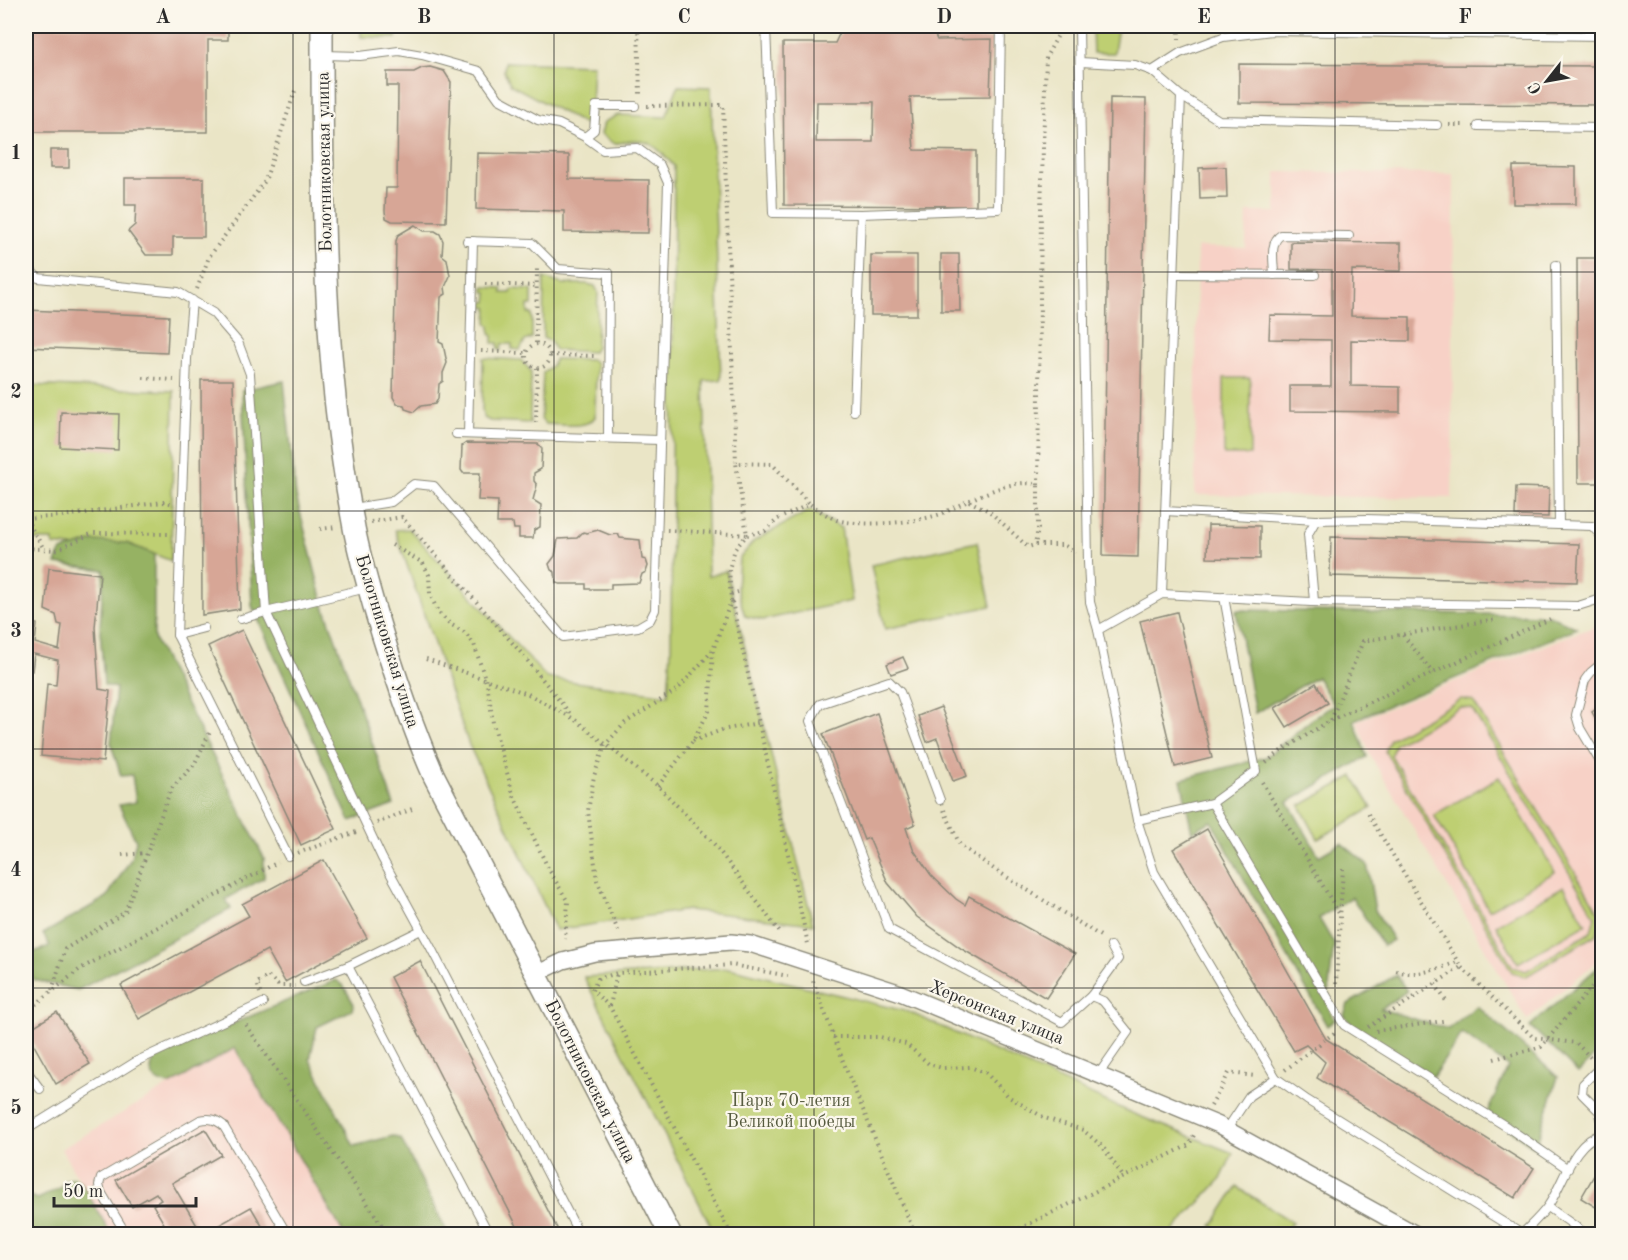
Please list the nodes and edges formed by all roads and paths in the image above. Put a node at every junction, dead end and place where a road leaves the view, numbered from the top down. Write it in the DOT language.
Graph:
graph roads {
  1 [pos="322,26"];
  2 [pos="638,26"];
  3 [pos="766,26"];
  4 [pos="1001,26"];
  5 [pos="1063,26"];
  6 [pos="1079,26"];
  7 [pos="1602,36"];
  8 [pos="323,56"];
  9 [pos="1080,62"];
  10 [pos="1152,71"];
  11 [pos="295,91"];
  12 [pos="640,95"];
  13 [pos="1181,96"];
  14 [pos="637,106"];
  15 [pos="1437,125"];
  16 [pos="1478,126"];
  17 [pos="1602,128"];
  18 [pos="585,136"];
  19 [pos="861,214"];
  20 [pos="1349,236"];
  21 [pos="537,248"];
  22 [pos="1556,265"];
  23 [pos="26,266"];
  24 [pos="1174,274"];
  25 [pos="1274,275"];
  26 [pos="1315,275"];
  27 [pos="472,283"];
  28 [pos="538,286"];
  29 [pos="192,300"];
  30 [pos="536,343"];
  31 [pos="471,350"];
  32 [pos="525,353"];
  33 [pos="550,355"];
  34 [pos="609,356"];
  35 [pos="537,368"];
  36 [pos="143,378"];
  37 [pos="186,381"];
  38 [pos="854,411"];
  39 [pos="456,434"];
  40 [pos="468,434"];
  41 [pos="536,436"];
  42 [pos="608,438"];
  43 [pos="660,440"];
  44 [pos="736,463"];
  45 [pos="1038,485"];
  46 [pos="968,500"];
  47 [pos="182,504"];
  48 [pos="810,504"];
  49 [pos="350,508"];
  50 [pos="1166,511"];
  51 [pos="26,519"];
  52 [pos="386,520"];
  53 [pos="1316,520"];
  54 [pos="1602,524"];
  55 [pos="1559,525"];
  56 [pos="1592,526"];
  57 [pos="678,531"];
  58 [pos="180,534"];
  59 [pos="747,535"];
  60 [pos="1602,537"];
  61 [pos="392,545"];
  62 [pos="1035,545"];
  63 [pos="26,548"];
  64 [pos="44,549"];
  65 [pos="1088,561"];
  66 [pos="369,588"];
  67 [pos="738,592"];
  68 [pos="731,594"];
  69 [pos="1162,594"];
  70 [pos="1602,594"];
  71 [pos="1224,597"];
  72 [pos="732,601"];
  73 [pos="1311,602"];
  74 [pos="1578,606"];
  75 [pos="266,612"];
  76 [pos="1508,618"];
  77 [pos="241,619"];
  78 [pos="204,628"];
  79 [pos="1098,630"];
  80 [pos="177,635"];
  81 [pos="1404,635"];
  82 [pos="713,650"];
  83 [pos="426,659"];
  84 [pos="1602,663"];
  85 [pos="1433,673"];
  86 [pos="485,679"];
  87 [pos="217,716"];
  88 [pos="574,719"];
  89 [pos="1331,720"];
  90 [pos="758,723"];
  91 [pos="693,741"];
  92 [pos="605,744"];
  93 [pos="1602,765"];
  94 [pos="1256,771"];
  95 [pos="658,786"];
  96 [pos="940,800"];
  97 [pos="1212,802"];
  98 [pos="412,809"];
  99 [pos="1368,814"];
  100 [pos="1137,820"];
  101 [pos="368,827"];
  102 [pos="146,853"];
  103 [pos="122,855"];
  104 [pos="288,856"];
  105 [pos="1342,869"];
  106 [pos="1340,915"];
  107 [pos="422,930"];
  108 [pos="618,931"];
  109 [pos="781,934"];
  110 [pos="565,939"];
  111 [pos="808,944"];
  112 [pos="1111,946"];
  113 [pos="1458,962"];
  114 [pos="348,966"];
  115 [pos="1461,967"];
  116 [pos="1396,971"];
  117 [pos="536,974"];
  118 [pos="617,974"];
  119 [pos="1602,975"];
  120 [pos="789,976"];
  121 [pos="304,982"];
  122 [pos="823,983"];
  123 [pos="1435,984"];
  124 [pos="52,991"];
  125 [pos="1091,996"];
  126 [pos="263,1003"];
  127 [pos="1448,1004"];
  128 [pos="610,1007"];
  129 [pos="1334,1009"];
  130 [pos="26,1012"];
  131 [pos="238,1014"];
  132 [pos="1443,1021"];
  133 [pos="1344,1025"];
  134 [pos="1358,1034"];
  135 [pos="833,1036"];
  136 [pos="1547,1040"];
  137 [pos="1494,1059"];
  138 [pos="1601,1066"];
  139 [pos="26,1070"];
  140 [pos="1098,1075"];
  141 [pos="1276,1078"];
  142 [pos="40,1089"];
  143 [pos="1203,1118"];
  144 [pos="1602,1121"];
  145 [pos="1227,1129"];
  146 [pos="26,1130"];
  147 [pos="1602,1134"];
  148 [pos="1568,1169"];
  149 [pos="1124,1178"];
  150 [pos="1548,1207"];
  151 [pos="126,1234"];
  152 [pos="287,1234"];
  153 [pos="388,1234"];
  154 [pos="489,1234"];
  155 [pos="579,1234"];
  156 [pos="670,1234"];
  157 [pos="731,1234"];
  158 [pos="915,1234"];
  159 [pos="1009,1234"];
  160 [pos="1416,1234"];
  161 [pos="1522,1234"];
  162 [pos="1586,1234"];
  1 -- 8 [label="street, Болотниковская улица"];
  2 -- 12 [label="path"];
  3 -- 19 [label="lane"];
  4 -- 19 [label="lane"];
  5 -- 45 [label="path"];
  6 -- 9 [label="lane"];
  7 -- 10 [label="lane"];
  8 -- 18 [label="lane"];
  8 -- 49 [label="street, Болотниковская улица"];
  9 -- 10 [label="lane"];
  9 -- 65 [label="lane"];
  10 -- 13 [label="lane"];
  11 -- 29 [label="path"];
  13 -- 15 [label="lane"];
  13 -- 24 [label="lane"];
  14 -- 18 [label="lane"];
  14 -- 44 [label="path"];
  15 -- 16 [label="path"];
  16 -- 17 [label="lane"];
  18 -- 43 [label="lane"];
  19 -- 38 [label="lane"];
  20 -- 25 [label="lane"];
  21 -- 27 [label="lane"];
  21 -- 28 [label="path"];
  21 -- 34 [label="lane"];
  22 -- 55 [label="lane"];
  23 -- 29 [label="lane"];
  24 -- 25 [label="lane"];
  24 -- 50 [label="lane"];
  25 -- 26 [label="lane"];
  27 -- 28 [label="path"];
  27 -- 31 [label="lane"];
  28 -- 30 [label="path"];
  29 -- 37 [label="lane"];
  29 -- 75 [label="lane"];
  30 -- 32 [label="path"];
  30 -- 33 [label="path"];
  31 -- 32 [label="path"];
  31 -- 40 [label="lane"];
  32 -- 35 [label="path"];
  33 -- 34 [label="path"];
  33 -- 35 [label="path"];
  34 -- 42 [label="lane"];
  35 -- 41 [label="path"];
  36 -- 37 [label="path"];
  37 -- 47 [label="lane"];
  39 -- 40 [label="lane"];
  40 -- 41 [label="lane"];
  41 -- 42 [label="lane"];
  42 -- 43 [label="lane"];
  43 -- 49 [label="lane"];
  44 -- 48 [label="path"];
  44 -- 59 [label="path"];
  45 -- 46 [label="path"];
  45 -- 62 [label="path"];
  46 -- 48 [label="path"];
  46 -- 62 [label="path"];
  47 -- 51 [label="path"];
  47 -- 58 [label="lane"];
  48 -- 59 [label="path"];
  49 -- 66 [label="street, Болотниковская улица"];
  50 -- 53 [label="lane"];
  50 -- 69 [label="lane"];
  51 -- 64 [label="path"];
  52 -- 88 [label="path"];
  53 -- 55 [label="lane"];
  53 -- 73 [label="lane"];
  54 -- 56 [label="lane"];
  55 -- 56 [label="lane"];
  56 -- 60 [label="lane"];
  57 -- 59 [label="path"];
  58 -- 64 [label="path"];
  58 -- 80 [label="lane"];
  59 -- 68 [label="path"];
  61 -- 86 [label="path"];
  62 -- 65 [label="path"];
  63 -- 64 [label="path"];
  65 -- 79 [label="lane"];
  66 -- 75 [label="lane"];
  66 -- 117 [label="street, Болотниковская улица"];
  67 -- 68 [label="path"];
  68 -- 72 [label="path"];
  69 -- 71 [label="lane"];
  69 -- 79 [label="lane"];
  70 -- 74 [label="lane"];
  71 -- 73 [label="lane"];
  71 -- 94 [label="lane"];
  72 -- 82 [label="path"];
  72 -- 90 [label="path"];
  73 -- 74 [label="lane"];
  74 -- 85 [label="path"];
  75 -- 77 [label="lane"];
  75 -- 101 [label="lane"];
  76 -- 81 [label="path"];
  78 -- 80 [label="lane"];
  79 -- 100 [label="lane"];
  80 -- 87 [label="lane"];
  81 -- 85 [label="path"];
  81 -- 89 [label="path"];
  82 -- 91 [label="path"];
  82 -- 92 [label="path"];
  83 -- 86 [label="path"];
  84 -- 93 [label="lane"];
  85 -- 89 [label="path"];
  86 -- 88 [label="path"];
  86 -- 110 [label="path"];
  87 -- 102 [label="path"];
  87 -- 104 [label="lane"];
  88 -- 92 [label="path"];
  89 -- 94 [label="path"];
  90 -- 91 [label="path"];
  90 -- 111 [label="path"];
  91 -- 95 [label="path"];
  92 -- 95 [label="path"];
  92 -- 108 [label="path"];
  94 -- 97 [label="lane"];
  94 -- 106 [label="path"];
  95 -- 109 [label="path"];
  96 -- 112 [label="path"];
  96 -- 125 [label="lane"];
  97 -- 100 [label="lane"];
  97 -- 129 [label="lane"];
  98 -- 101 [label="path"];
  99 -- 113 [label="path"];
  100 -- 141 [label="lane"];
  101 -- 104 [label="path"];
  101 -- 107 [label="lane"];
  102 -- 103 [label="path"];
  102 -- 124 [label="path"];
  104 -- 124 [label="path"];
  105 -- 106 [label="path"];
  106 -- 129 [label="path"];
  107 -- 114 [label="lane"];
  107 -- 155 [label="lane"];
  112 -- 125 [label="lane"];
  113 -- 115 [label="path"];
  113 -- 116 [label="path"];
  114 -- 121 [label="lane"];
  114 -- 154 [label="lane"];
  115 -- 123 [label="path"];
  115 -- 136 [label="path"];
  117 -- 140 [label="street, Херсонская улица"];
  117 -- 156 [label="street, Болотниковская улица"];
  118 -- 120 [label="path"];
  118 -- 128 [label="path"];
  118 -- 128 [label="path"];
  119 -- 136 [label="path"];
  121 -- 126 [label="path"];
  122 -- 135 [label="path"];
  123 -- 127 [label="path"];
  123 -- 134 [label="path"];
  124 -- 130 [label="path"];
  125 -- 140 [label="lane"];
  126 -- 131 [label="lane"];
  128 -- 157 [label="path"];
  129 -- 133 [label="lane"];
  131 -- 146 [label="lane"];
  131 -- 153 [label="path"];
  132 -- 134 [label="path"];
  133 -- 134 [label="lane"];
  133 -- 141 [label="path"];
  134 -- 148 [label="lane"];
  135 -- 149 [label="path"];
  135 -- 158 [label="path"];
  136 -- 137 [label="path"];
  136 -- 138 [label="path"];
  138 -- 144 [label="lane"];
  139 -- 142 [label="lane"];
  140 -- 143 [label="street, Херсонская улица"];
  141 -- 143 [label="path"];
  141 -- 145 [label="lane"];
  141 -- 161 [label="lane"];
  143 -- 145 [label="street, Херсонская улица"];
  143 -- 149 [label="path"];
  145 -- 160 [label="street, Херсонская улица"];
  147 -- 148 [label="lane"];
  148 -- 150 [label="lane"];
  149 -- 159 [label="path"];
  150 -- 161 [label="lane"];
  150 -- 162 [label="lane"];
  151 -- 152 [label="lane"];
}
